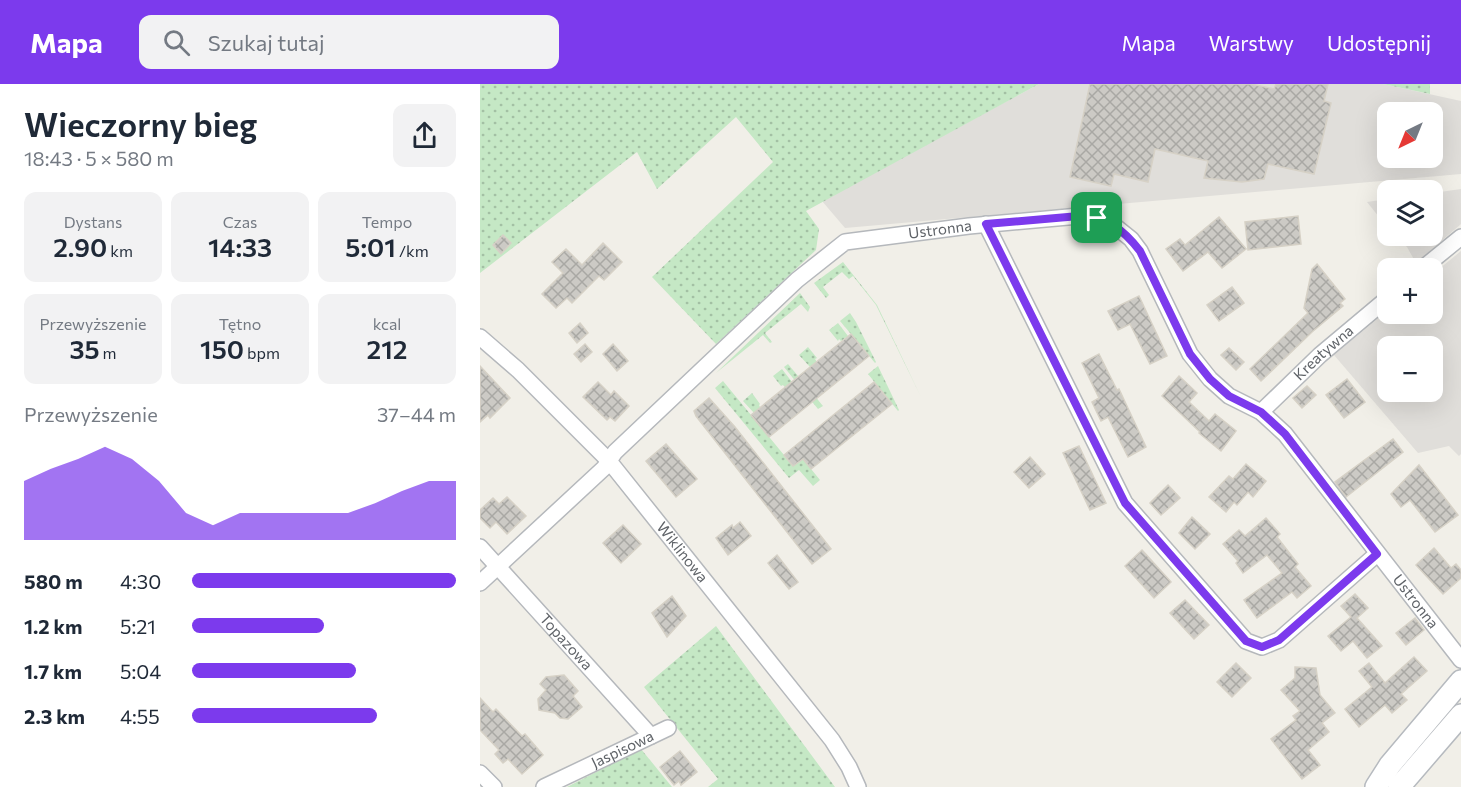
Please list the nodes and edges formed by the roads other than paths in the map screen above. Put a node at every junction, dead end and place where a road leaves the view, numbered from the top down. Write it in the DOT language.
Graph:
graph roads {
  1 [pos="986,224"];
  2 [pos="1461,237"];
  3 [pos="1435,258"];
  4 [pos="1377,307"];
  5 [pos="480,337"];
  6 [pos="1261,412"];
  7 [pos="609,461"];
  8 [pos="480,547"];
  9 [pos="1377,554"];
  10 [pos="499,566"];
  11 [pos="480,583"];
  12 [pos="1461,660"];
  13 [pos="1461,681"];
  14 [pos="1461,715"];
  15 [pos="668,728"];
  16 [pos="651,736"];
  17 [pos="480,773"];
  18 [pos="494,787"];
  19 [pos="544,787"];
  20 [pos="858,787"];
  21 [pos="1376,787"];
  22 [pos="1399,787"];
  1 -- 6 [label="street, Ustronna"];
  1 -- 7 [label="street, Ustronna"];
  1 -- 9 [label="street"];
  2 -- 3 [label="street"];
  4 -- 6 [label="street, Kreatywna"];
  5 -- 7 [label="street, Wiklinowa"];
  6 -- 9 [label="street, Ustronna"];
  7 -- 10 [label="street, Ustronna"];
  7 -- 20 [label="street, Wiklinowa"];
  8 -- 10 [label="street, Topazowa"];
  9 -- 12 [label="street, Ustronna"];
  10 -- 11 [label="street, Ustronna"];
  10 -- 16 [label="street, Topazowa"];
  13 -- 21 [label="main road"];
  14 -- 22 [label="main road"];
  15 -- 16 [label="street, Jaspisowa"];
  16 -- 19 [label="street, Jaspisowa"];
  17 -- 18 [label="street"];
}
